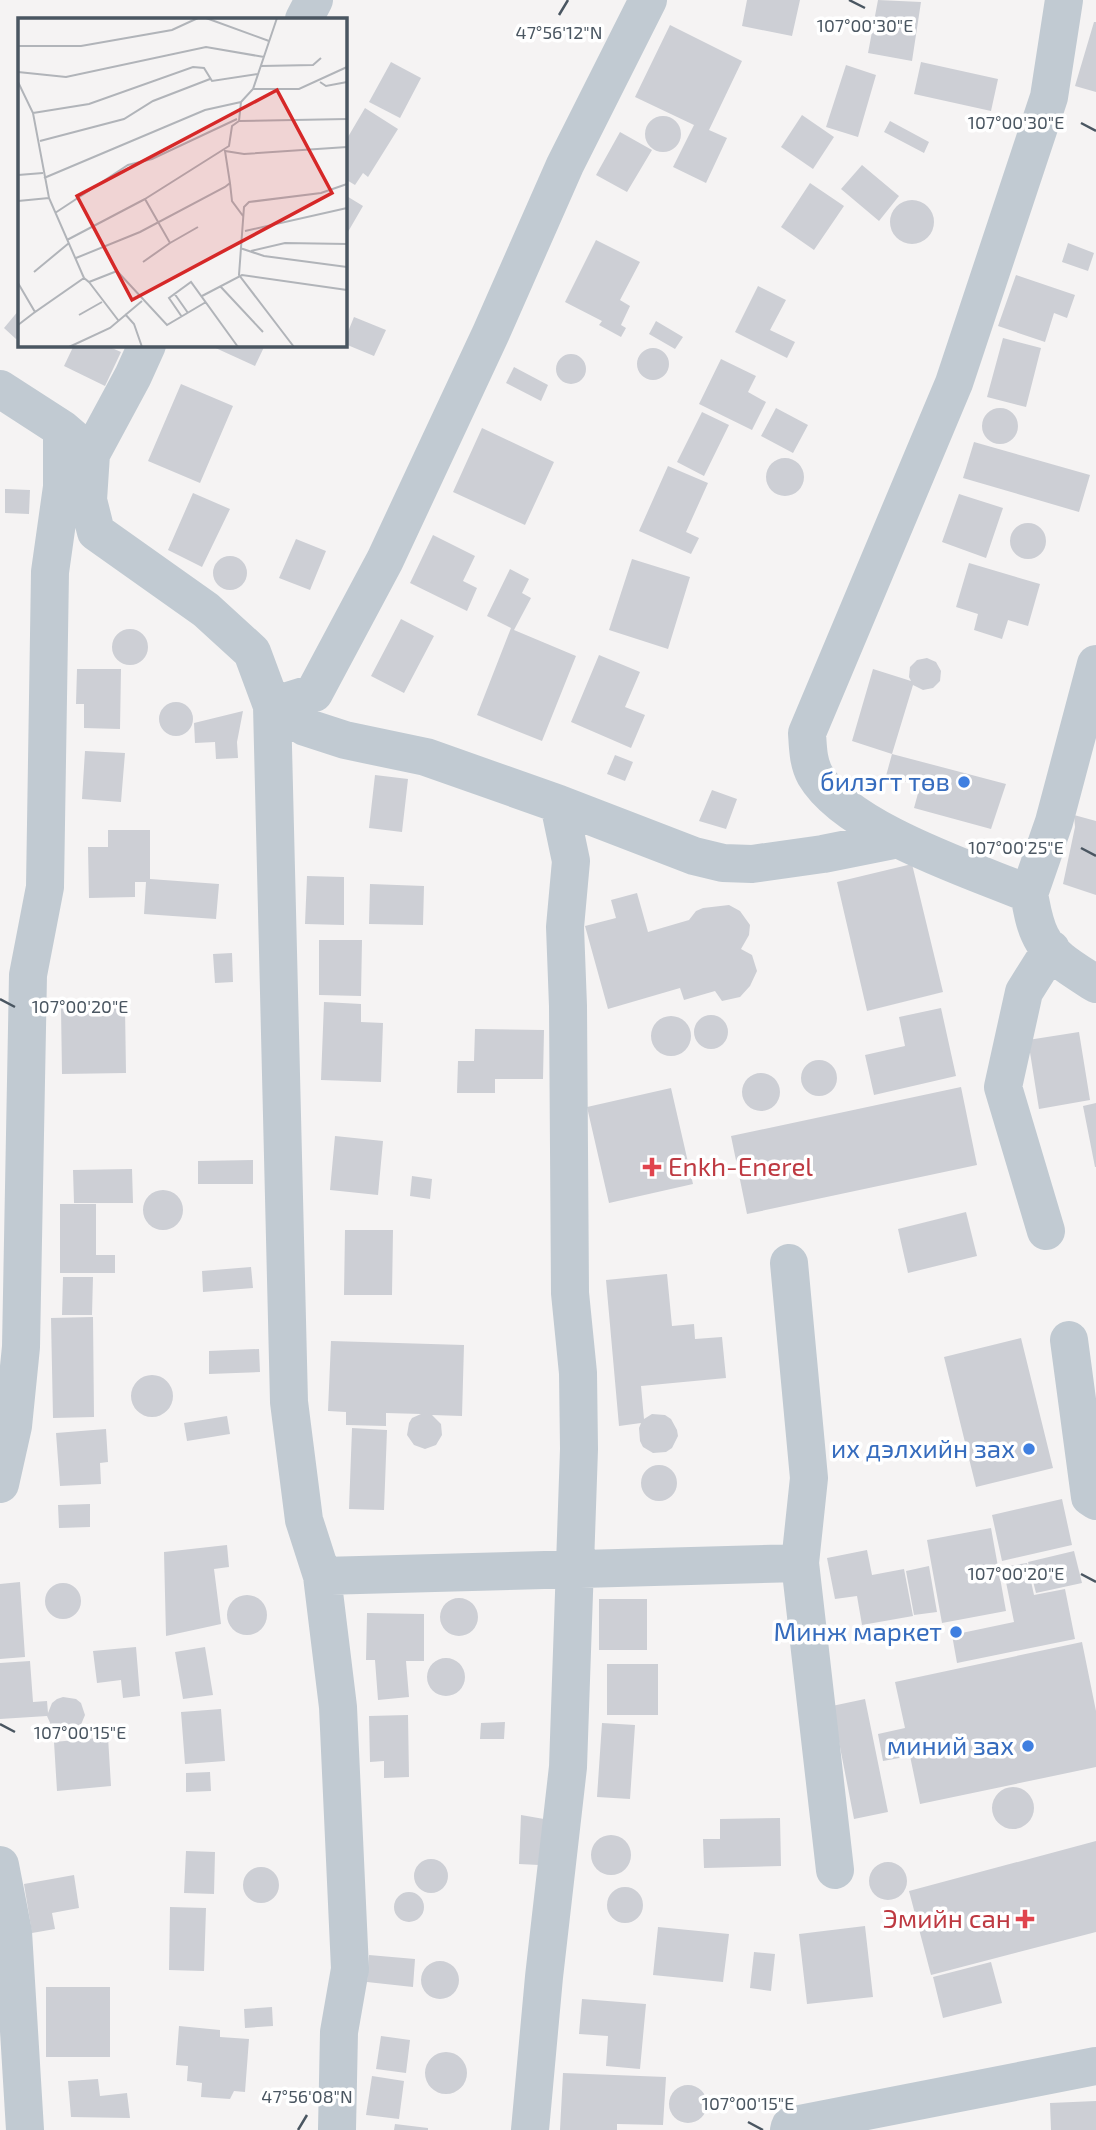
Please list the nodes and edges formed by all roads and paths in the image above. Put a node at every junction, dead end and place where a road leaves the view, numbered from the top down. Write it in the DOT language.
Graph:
graph roads {
  1 [pos="314,0"];
  2 [pos="648,0"];
  3 [pos="1064,0"];
  4 [pos="305,18"];
  5 [pos="147,346"];
  6 [pos="0,389"];
  7 [pos="62,429"];
  8 [pos="92,454"];
  9 [pos="1096,664"];
  10 [pos="272,706"];
  11 [pos="558,804"];
  12 [pos="898,839"];
  13 [pos="1029,894"];
  14 [pos="1051,948"];
  15 [pos="1096,984"];
  16 [pos="1046,1231"];
  17 [pos="789,1263"];
  18 [pos="1069,1340"];
  19 [pos="0,1485"];
  20 [pos="1096,1501"];
  21 [pos="800,1563"];
  22 [pos="576,1569"];
  23 [pos="322,1576"];
  24 [pos="0,1865"];
  25 [pos="835,1870"];
  26 [pos="1096,2066"];
  27 [pos="25,2130"];
  28 [pos="337,2130"];
  29 [pos="530,2130"];
  30 [pos="789,2130"];
  1 -- 4 [label="street"];
  2 -- 10 [label="street"];
  3 -- 12 [label="street"];
  5 -- 8 [label="street"];
  6 -- 7 [label="street"];
  7 -- 8 [label="street"];
  7 -- 19 [label="street"];
  8 -- 10 [label="street"];
  9 -- 13 [label="street"];
  10 -- 11 [label="street"];
  10 -- 23 [label="street"];
  11 -- 12 [label="street"];
  11 -- 22 [label="street"];
  12 -- 13 [label="street"];
  13 -- 14 [label="street"];
  14 -- 15 [label="street"];
  14 -- 16 [label="street"];
  17 -- 21 [label="street"];
  18 -- 20 [label="street"];
  21 -- 22 [label="street"];
  21 -- 25 [label="street"];
  22 -- 23 [label="street"];
  22 -- 29 [label="street"];
  23 -- 28 [label="street"];
  24 -- 27 [label="street"];
  26 -- 30 [label="street"];
}
